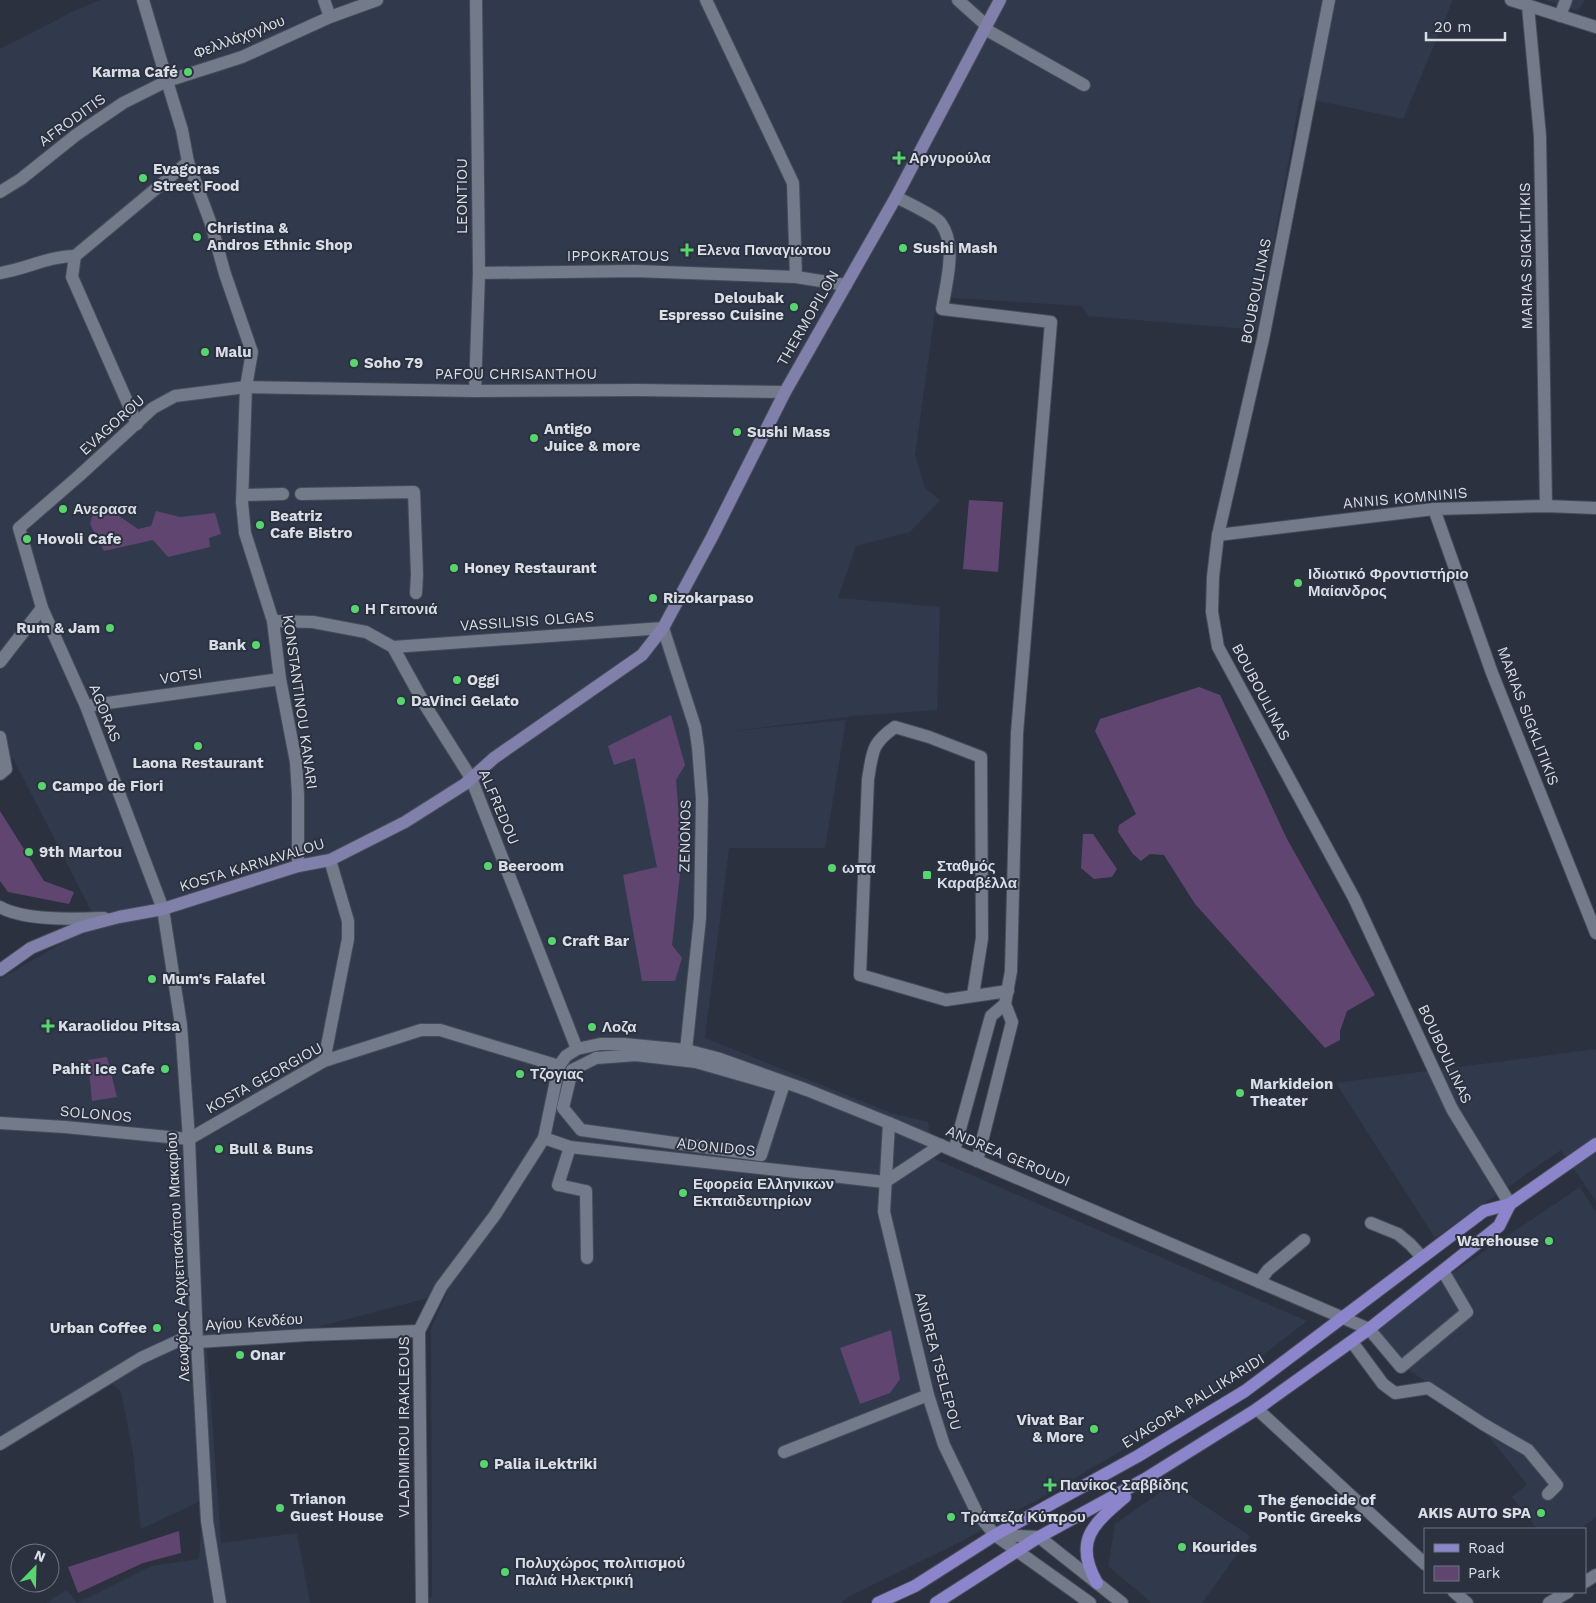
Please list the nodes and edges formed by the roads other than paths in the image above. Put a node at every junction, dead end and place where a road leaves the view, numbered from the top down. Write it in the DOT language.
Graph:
graph roads {
  1 [pos="143,0"];
  2 [pos="324,0"];
  3 [pos="377,0"];
  4 [pos="476,0"];
  5 [pos="706,0"];
  6 [pos="958,0"];
  7 [pos="1000,0"];
  8 [pos="1329,0"];
  9 [pos="1511,0"];
  10 [pos="1566,0"];
  11 [pos="1528,6"];
  12 [pos="1560,16"];
  13 [pos="330,17"];
  14 [pos="1596,27"];
  15 [pos="986,28"];
  16 [pos="167,81"];
  17 [pos="1084,85"];
  18 [pos="188,162"];
  19 [pos="0,192"];
  20 [pos="896,197"];
  21 [pos="74,256"];
  22 [pos="0,273"];
  23 [pos="479,273"];
  24 [pos="796,276"];
  25 [pos="846,284"];
  26 [pos="246,387"];
  27 [pos="475,391"];
  28 [pos="785,392"];
  29 [pos="137,424"];
  30 [pos="283,494"];
  31 [pos="301,494"];
  32 [pos="243,495"];
  33 [pos="1546,506"];
  34 [pos="1596,508"];
  35 [pos="1434,509"];
  36 [pos="19,528"];
  37 [pos="1218,535"];
  38 [pos="416,594"];
  39 [pos="42,608"];
  40 [pos="274,621"];
  41 [pos="663,628"];
  42 [pos="393,647"];
  43 [pos="0,662"];
  44 [pos="280,679"];
  45 [pos="86,706"];
  46 [pos="0,737"];
  47 [pos="0,774"];
  48 [pos="471,778"];
  49 [pos="330,860"];
  50 [pos="298,866"];
  51 [pos="0,907"];
  52 [pos="163,909"];
  53 [pos="119,917"];
  54 [pos="1596,933"];
  55 [pos="0,970"];
  56 [pos="1008,991"];
  57 [pos="973,995"];
  58 [pos="1005,1004"];
  59 [pos="578,1049"];
  60 [pos="686,1050"];
  61 [pos="324,1061"];
  62 [pos="559,1066"];
  63 [pos="0,1123"];
  64 [pos="889,1123"];
  65 [pos="581,1130"];
  66 [pos="544,1138"];
  67 [pos="189,1139"];
  68 [pos="1596,1144"];
  69 [pos="941,1145"];
  70 [pos="570,1147"];
  71 [pos="954,1151"];
  72 [pos="977,1160"];
  73 [pos="885,1182"];
  74 [pos="1510,1204"];
  75 [pos="1371,1223"];
  76 [pos="1304,1240"];
  77 [pos="1422,1257"];
  78 [pos="587,1258"];
  79 [pos="1443,1271"];
  80 [pos="1259,1282"];
  81 [pos="1343,1318"];
  82 [pos="1370,1330"];
  83 [pos="419,1331"];
  84 [pos="197,1342"];
  85 [pos="1352,1342"];
  86 [pos="928,1395"];
  87 [pos="1257,1409"];
  88 [pos="0,1444"];
  89 [pos="784,1452"];
  90 [pos="1146,1479"];
  91 [pos="1548,1494"];
  92 [pos="995,1535"];
  93 [pos="1039,1537"];
  94 [pos="1017,1552"];
  95 [pos="1424,1563"];
  96 [pos="1097,1583"];
  97 [pos="1455,1593"];
  98 [pos="1566,1593"];
  99 [pos="220,1603"];
  100 [pos="422,1603"];
  101 [pos="878,1603"];
  102 [pos="936,1603"];
  103 [pos="1090,1603"];
  104 [pos="1122,1603"];
  105 [pos="1467,1603"];
  106 [pos="1549,1603"];
  1 -- 16 [label="street, KONSTANTINOU KANARI"];
  2 -- 13 [label="street"];
  3 -- 13 [label="street, Φελλλάχογλου"];
  4 -- 23 [label="street, LEONTIOU"];
  5 -- 24 [label="street"];
  6 -- 15 [label="street"];
  7 -- 15 [label="main road, THERMOPILON"];
  8 -- 37 [label="street, BOUBOULINAS"];
  9 -- 11 [label="street"];
  10 -- 12 [label="street"];
  11 -- 12 [label="street"];
  11 -- 33 [label="street, MARIAS SIGKLITIKIS"];
  12 -- 14 [label="street"];
  13 -- 16 [label="street, Φελλλάχογλου"];
  15 -- 17 [label="street"];
  15 -- 20 [label="main road, THERMOPILON"];
  16 -- 18 [label="street, KONSTANTINOU KANARI"];
  16 -- 19 [label="street, AFRODITIS"];
  18 -- 21 [label="street"];
  18 -- 26 [label="street, KONSTANTINOU KANARI"];
  20 -- 25 [label="main road, THERMOPILON"];
  20 -- 56 [label="street"];
  21 -- 22 [label="street"];
  21 -- 29 [label="street"];
  23 -- 24 [label="street, IPPOKRATOUS"];
  23 -- 27 [label="street, LEONTIOU"];
  24 -- 25 [label="street, IPPOKRATOUS"];
  25 -- 28 [label="main road, THERMOPILON"];
  26 -- 27 [label="street, PAFOU CHRISANTHOU"];
  26 -- 29 [label="street, EVAGOROU"];
  26 -- 32 [label="street, KONSTANTINOU KANARI"];
  27 -- 28 [label="street, PAFOU CHRISANTHOU"];
  28 -- 41 [label="main road, THERMOPILON"];
  29 -- 36 [label="street, EVAGOROU"];
  30 -- 32 [label="street"];
  31 -- 38 [label="street"];
  32 -- 40 [label="street, KONSTANTINOU KANARI"];
  33 -- 34 [label="street, ANNIS KOMNINIS"];
  33 -- 35 [label="street, ANNIS KOMNINIS"];
  35 -- 37 [label="street, ANNIS KOMNINIS"];
  35 -- 54 [label="street, MARIAS SIGKLITIKIS"];
  36 -- 39 [label="street, AGORAS"];
  37 -- 74 [label="street, BOUBOULINAS"];
  39 -- 43 [label="street"];
  39 -- 45 [label="street, AGORAS"];
  40 -- 42 [label="street"];
  40 -- 44 [label="street, KONSTANTINOU KANARI"];
  41 -- 42 [label="street, VASSILISIS OLGAS"];
  41 -- 48 [label="main road, KOSTA KARNAVALOU"];
  41 -- 60 [label="street, ZENONOS"];
  42 -- 48 [label="street, ALFREDOU"];
  44 -- 45 [label="street, VOTSI"];
  44 -- 50 [label="street, KONSTANTINOU KANARI"];
  45 -- 52 [label="street, AGORAS"];
  46 -- 47 [label="street"];
  48 -- 49 [label="main road, KOSTA KARNAVALOU"];
  48 -- 59 [label="street, ALFREDOU"];
  49 -- 50 [label="main road, KOSTA KARNAVALOU"];
  49 -- 61 [label="street"];
  50 -- 52 [label="main road, KOSTA KARNAVALOU"];
  51 -- 53 [label="street"];
  52 -- 53 [label="main road, KOSTA KARNAVALOU"];
  52 -- 67 [label="street, Λεωφόρος Αρχιεπισκόπου Μακαρίου"];
  53 -- 55 [label="main road, KOSTA KARNAVALOU"];
  56 -- 57 [label="street"];
  56 -- 58 [label="street"];
  57 -- 57 [label="street"];
  58 -- 71 [label="street"];
  58 -- 72 [label="street"];
  59 -- 60 [label="street, ANDREA GEROUDI"];
  59 -- 62 [label="street"];
  60 -- 64 [label="street, ANDREA GEROUDI"];
  61 -- 62 [label="street, KOSTA GEORGIOU"];
  61 -- 67 [label="street, KOSTA GEORGIOU"];
  62 -- 66 [label="street"];
  63 -- 67 [label="street, SOLONOS"];
  64 -- 69 [label="street, ANDREA GEROUDI"];
  64 -- 73 [label="street, ANDREA TSELEPOU"];
  65 -- 65 [label="street"];
  66 -- 70 [label="street, ADONIDOS"];
  66 -- 83 [label="street, VLADIMIROU IRAKLEOUS"];
  67 -- 84 [label="street, Λεωφόρος Αρχιεπισκόπου Μακαρίου"];
  68 -- 74 [label="main road, EVAGORA PALLIKARIDI"];
  69 -- 71 [label="street, ANDREA GEROUDI"];
  69 -- 73 [label="street"];
  70 -- 73 [label="street, ADONIDOS"];
  70 -- 78 [label="street"];
  71 -- 72 [label="street, ANDREA GEROUDI"];
  72 -- 80 [label="street, ANDREA GEROUDI"];
  73 -- 86 [label="street, ANDREA TSELEPOU"];
  74 -- 77 [label="main road, EVAGORA PALLIKARIDI"];
  74 -- 79 [label="main road, EVAGORA PALLIKARIDI"];
  75 -- 77 [label="street"];
  76 -- 80 [label="street"];
  77 -- 81 [label="main road, EVAGORA PALLIKARIDI"];
  79 -- 82 [label="main road, EVAGORA PALLIKARIDI"];
  79 -- 82 [label="street"];
  80 -- 81 [label="street, ANDREA GEROUDI"];
  81 -- 82 [label="street, ANDREA GEROUDI"];
  81 -- 92 [label="main road, EVAGORA PALLIKARIDI"];
  82 -- 85 [label="main road, EVAGORA PALLIKARIDI"];
  83 -- 84 [label="street, Αγίου Κενδέου"];
  83 -- 100 [label="street, VLADIMIROU IRAKLEOUS"];
  84 -- 88 [label="street, Αγίου Κενδέου"];
  84 -- 99 [label="street, Λεωφόρος Αρχιεπισκόπου Μακαρίου"];
  85 -- 87 [label="main road, EVAGORA PALLIKARIDI"];
  85 -- 91 [label="street"];
  86 -- 89 [label="street"];
  86 -- 92 [label="street, ANDREA TSELEPOU"];
  87 -- 90 [label="main road, EVAGORA PALLIKARIDI"];
  87 -- 95 [label="street"];
  90 -- 93 [label="main road, EVAGORA PALLIKARIDI"];
  90 -- 96 [label="main road"];
  92 -- 93 [label="street"];
  92 -- 94 [label="street, ANDREA TSELEPOU"];
  92 -- 101 [label="main road, EVAGORA PALLIKARIDI"];
  93 -- 94 [label="main road, EVAGORA PALLIKARIDI"];
  93 -- 96 [label="street"];
  94 -- 102 [label="main road, EVAGORA PALLIKARIDI"];
  94 -- 103 [label="street, ANDREA TSELEPOU"];
  96 -- 104 [label="street"];
  97 -- 105 [label="street"];
  98 -- 106 [label="street"];
}
